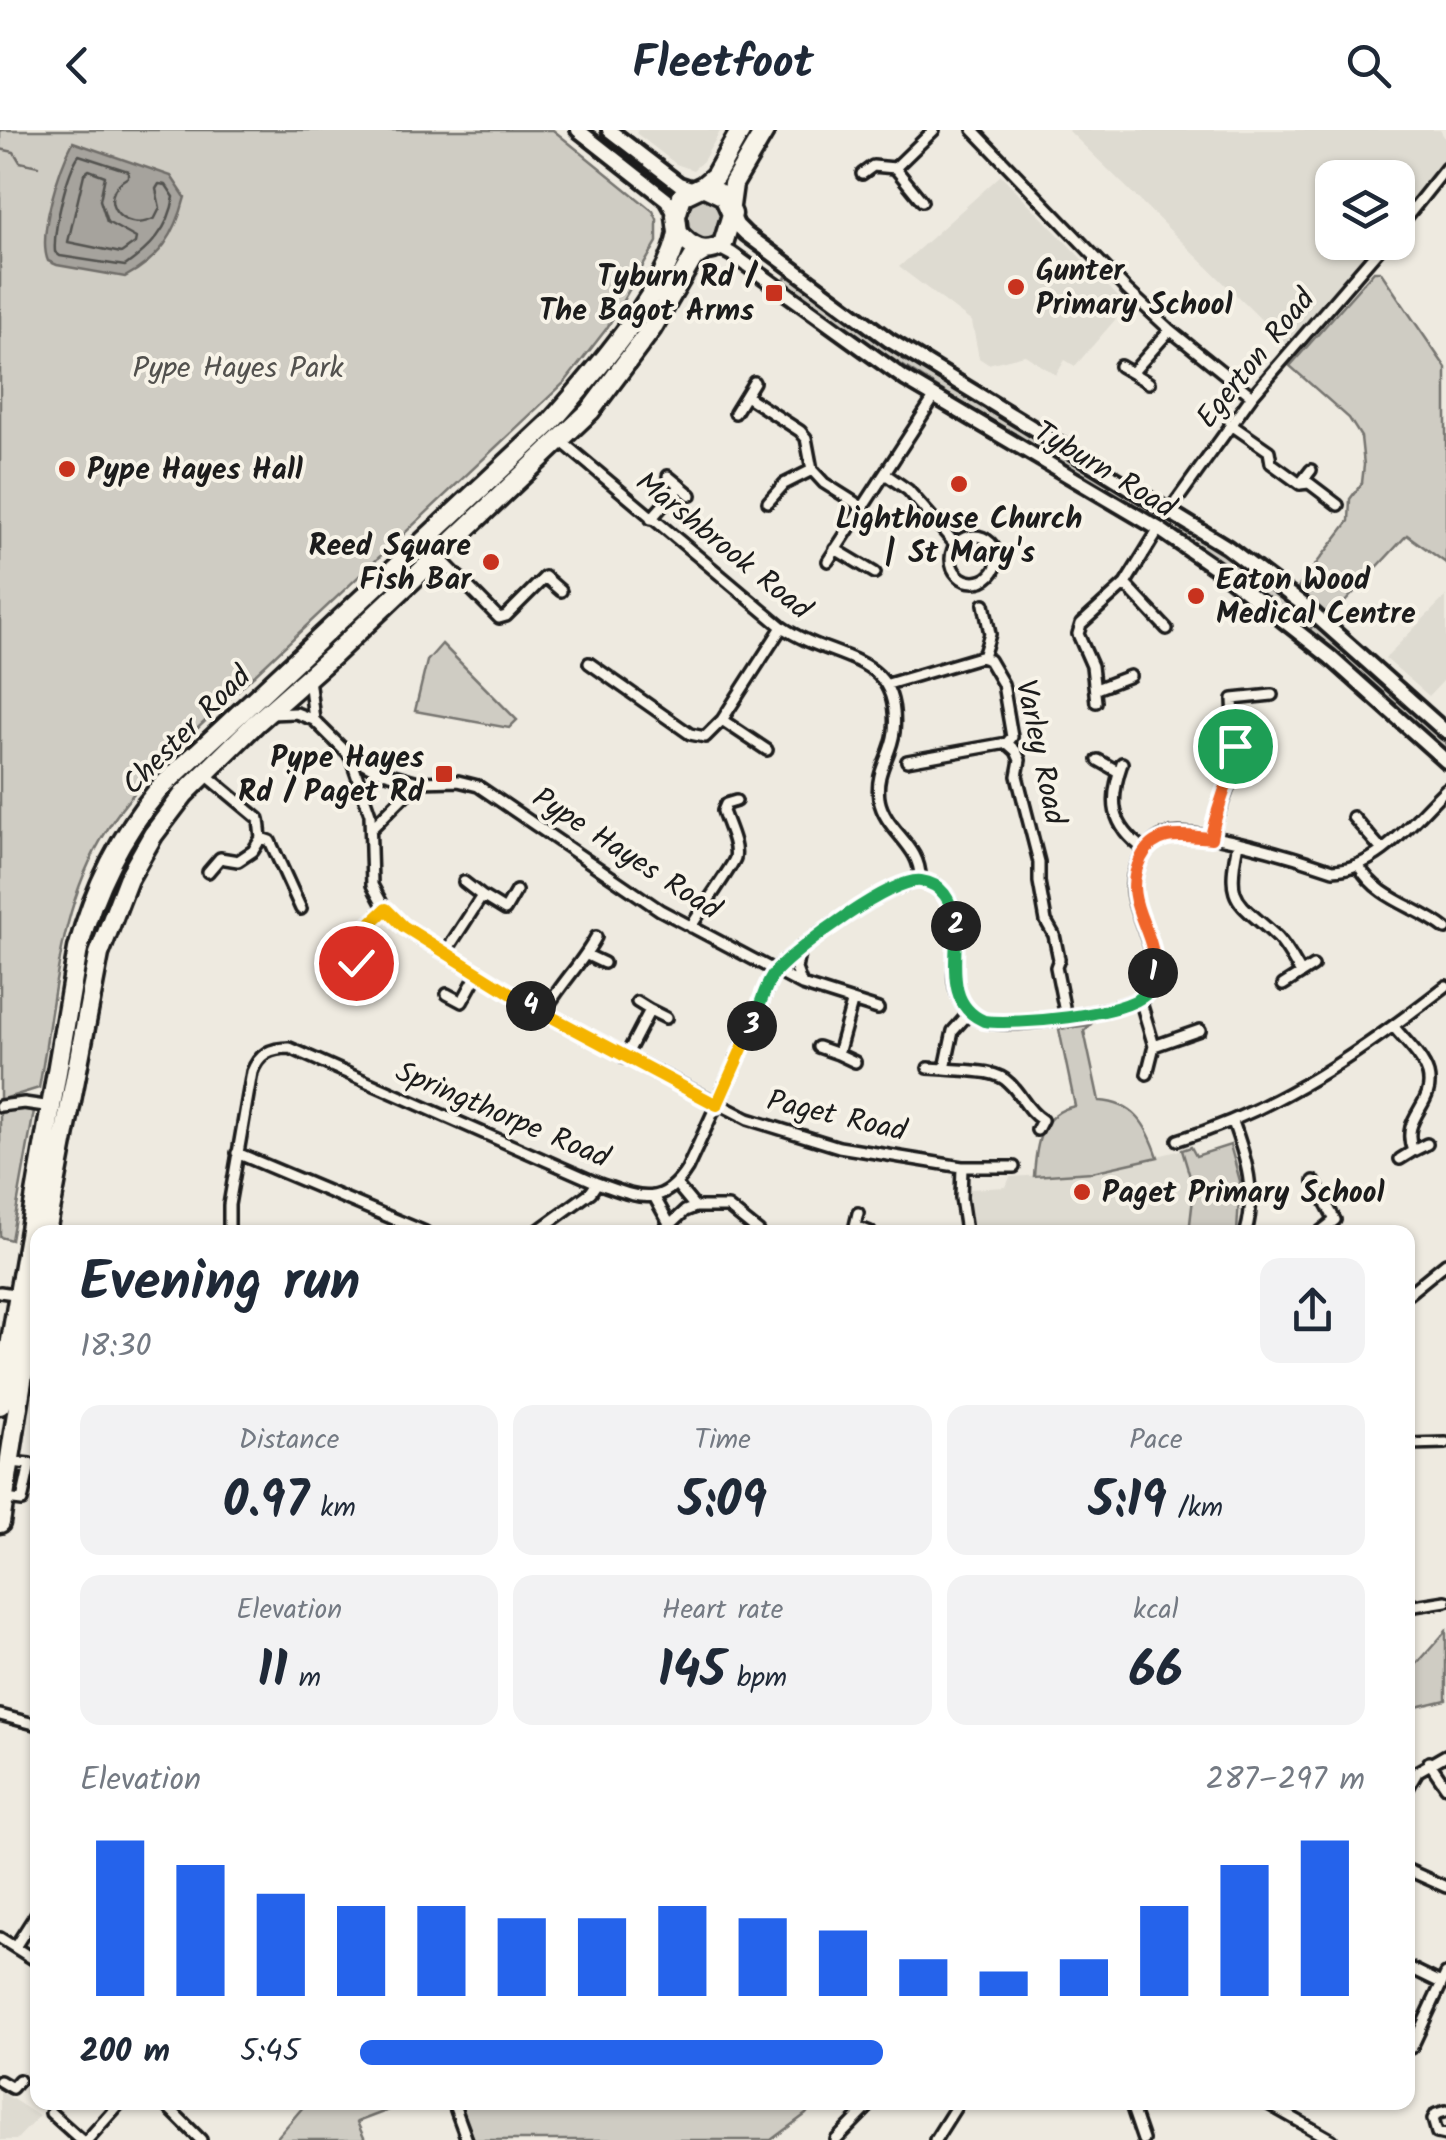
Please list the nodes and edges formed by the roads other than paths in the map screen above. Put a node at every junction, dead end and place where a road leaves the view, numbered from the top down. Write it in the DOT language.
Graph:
graph roads {
  1 [pos="578,130"];
  2 [pos="610,130"];
  3 [pos="740,130"];
  4 [pos="765,130"];
  5 [pos="934,130"];
  6 [pos="973,130"];
  7 [pos="895,168"];
  8 [pos="1446,168"];
  9 [pos="862,174"];
  10 [pos="698,187"];
  11 [pos="922,201"];
  12 [pos="1415,207"];
  13 [pos="731,210"];
  14 [pos="677,224"];
  15 [pos="711,249"];
  16 [pos="1369,260"];
  17 [pos="1170,330"];
  18 [pos="1120,366"];
  19 [pos="1132,373"];
  20 [pos="754,382"];
  21 [pos="1149,383"];
  22 [pos="746,396"];
  23 [pos="935,396"];
  24 [pos="1252,396"];
  25 [pos="734,413"];
  26 [pos="1230,424"];
  27 [pos="561,441"];
  28 [pos="812,470"];
  29 [pos="1311,470"];
  30 [pos="885,474"];
  31 [pos="668,476"];
  32 [pos="1300,484"];
  33 [pos="680,486"];
  34 [pos="691,495"];
  35 [pos="768,502"];
  36 [pos="1338,505"];
  37 [pos="862,507"];
  38 [pos="1170,510"];
  39 [pos="651,519"];
  40 [pos="1159,529"];
  41 [pos="956,544"];
  42 [pos="836,549"];
  43 [pos="438,556"];
  44 [pos="828,561"];
  45 [pos="558,567"];
  46 [pos="875,573"];
  47 [pos="545,576"];
  48 [pos="1125,584"];
  49 [pos="561,592"];
  50 [pos="984,604"];
  51 [pos="782,628"];
  52 [pos="1167,628"];
  53 [pos="318,640"];
  54 [pos="332,656"];
  55 [pos="984,658"];
  56 [pos="589,663"];
  57 [pos="1130,676"];
  58 [pos="309,678"];
  59 [pos="888,684"];
  60 [pos="1096,689"];
  61 [pos="1272,696"];
  62 [pos="1233,699"];
  63 [pos="1221,700"];
  64 [pos="1096,702"];
  65 [pos="242,710"];
  66 [pos="261,719"];
  67 [pos="314,720"];
  68 [pos="722,720"];
  69 [pos="1446,732"];
  70 [pos="1007,743"];
  71 [pos="767,750"];
  72 [pos="350,756"];
  73 [pos="1098,760"];
  74 [pos="1446,761"];
  75 [pos="907,762"];
  76 [pos="205,774"];
  77 [pos="418,782"];
  78 [pos="1446,788"];
  79 [pos="736,801"];
  80 [pos="1353,817"];
  81 [pos="372,829"];
  82 [pos="261,838"];
  83 [pos="1211,838"];
  84 [pos="1238,843"];
  85 [pos="1145,850"];
  86 [pos="1382,850"];
  87 [pos="1359,866"];
  88 [pos="208,872"];
  89 [pos="920,880"];
  90 [pos="464,882"];
  91 [pos="516,891"];
  92 [pos="482,896"];
  93 [pos="301,909"];
  94 [pos="386,909"];
  95 [pos="691,927"];
  96 [pos="1446,929"];
  97 [pos="596,937"];
  98 [pos="328,946"];
  99 [pos="800,950"];
  100 [pos="341,951"];
  101 [pos="445,953"];
  102 [pos="587,954"];
  103 [pos="356,963"];
  104 [pos="604,964"];
  105 [pos="1313,966"];
  106 [pos="774,972"];
  107 [pos="478,973"];
  108 [pos="1301,973"];
  109 [pos="1283,985"];
  110 [pos="802,986"];
  111 [pos="1446,986"];
  112 [pos="448,994"];
  113 [pos="1143,997"];
  114 [pos="70,1002"];
  115 [pos="638,1002"];
  116 [pos="852,1003"];
  117 [pos="90,1006"];
  118 [pos="878,1009"];
  119 [pos="650,1010"];
  120 [pos="970,1012"];
  121 [pos="544,1014"];
  122 [pos="1066,1017"];
  123 [pos="666,1018"];
  124 [pos="1394,1027"];
  125 [pos="1200,1030"];
  126 [pos="1154,1046"];
  127 [pos="818,1047"];
  128 [pos="838,1054"];
  129 [pos="625,1058"];
  130 [pos="855,1062"];
  131 [pos="928,1068"];
  132 [pos="945,1069"];
  133 [pos="1147,1074"];
  134 [pos="717,1105"];
  135 [pos="0,1106"];
  136 [pos="52,1107"];
  137 [pos="1043,1121"];
  138 [pos="1233,1122"];
  139 [pos="1196,1135"];
  140 [pos="1178,1140"];
  141 [pos="1427,1144"];
  142 [pos="1200,1149"];
  143 [pos="1413,1150"];
  144 [pos="238,1153"];
  145 [pos="1400,1159"];
  146 [pos="962,1167"];
  147 [pos="1014,1168"];
  148 [pos="1314,1181"];
  149 [pos="597,1182"];
  150 [pos="676,1184"];
  151 [pos="45,1192"];
  152 [pos="655,1198"];
  153 [pos="696,1207"];
  154 [pos="858,1212"];
  155 [pos="1335,1220"];
  156 [pos="39,1225"];
  157 [pos="49,1225"];
  158 [pos="229,1225"];
  159 [pos="408,1225"];
  160 [pos="546,1225"];
  161 [pos="670,1225"];
  162 [pos="750,1225"];
  163 [pos="853,1225"];
  164 [pos="965,1225"];
  165 [pos="1247,1225"];
  166 [pos="1329,1225"];
  167 [pos="1339,1225"];
  168 [pos="1446,1263"];
  169 [pos="30,1279"];
  170 [pos="1415,1288"];
  171 [pos="30,1291"];
  172 [pos="0,1292"];
  173 [pos="27,1296"];
  174 [pos="0,1403"];
  175 [pos="1446,1443"];
  176 [pos="1415,1444"];
  177 [pos="0,1523"];
  178 [pos="1446,1601"];
  179 [pos="1415,1604"];
  180 [pos="0,1715"];
  181 [pos="30,1723"];
  182 [pos="1446,1755"];
  183 [pos="1429,1762"];
  184 [pos="1415,1776"];
  185 [pos="1446,1787"];
  186 [pos="1415,1873"];
  187 [pos="1446,1887"];
  188 [pos="30,1924"];
  189 [pos="0,1938"];
  190 [pos="15,1946"];
  191 [pos="30,1956"];
  192 [pos="1415,1968"];
  193 [pos="1444,1978"];
  194 [pos="1415,2041"];
  195 [pos="0,2080"];
  196 [pos="19,2080"];
  197 [pos="113,2110"];
  198 [pos="171,2110"];
  199 [pos="456,2110"];
  200 [pos="865,2110"];
  201 [pos="954,2110"];
  202 [pos="1133,2110"];
  203 [pos="1279,2110"];
  204 [pos="1446,2111"];
  205 [pos="51,2113"];
  206 [pos="1443,2137"];
  207 [pos="84,2140"];
  208 [pos="201,2140"];
  209 [pos="467,2140"];
  210 [pos="836,2140"];
  211 [pos="935,2140"];
  212 [pos="1143,2140"];
  213 [pos="1332,2140"];
  1 -- 14 [label="main road"];
  2 -- 10 [label="main road"];
  3 -- 10 [label="highway"];
  4 -- 13 [label="highway"];
  5 -- 7 [label="street"];
  6 -- 17 [label="street"];
  7 -- 9 [label="street"];
  7 -- 11 [label="street"];
  8 -- 12 [label="street"];
  10 -- 13 [label="highway"];
  10 -- 14 [label="highway"];
  13 -- 15 [label="highway"];
  13 -- 38 [label="main road, Tyburn Road"];
  14 -- 15 [label="highway"];
  14 -- 53 [label="highway, Chester Road"];
  15 -- 23 [label="main road, Tyburn Road"];
  15 -- 27 [label="highway, Chester Road"];
  16 -- 24 [label="street, Egerton Road"];
  17 -- 19 [label="street"];
  17 -- 24 [label="street"];
  18 -- 19 [label="street"];
  19 -- 21 [label="street"];
  20 -- 22 [label="street"];
  22 -- 25 [label="street"];
  22 -- 28 [label="street"];
  23 -- 30 [label="street"];
  23 -- 40 [label="main road, Tyburn Road"];
  24 -- 26 [label="street, Egerton Road"];
  26 -- 32 [label="street"];
  26 -- 38 [label="street, Egerton Road"];
  27 -- 39 [label="street, Marshbrook Road"];
  27 -- 43 [label="highway, Chester Road"];
  28 -- 35 [label="street"];
  28 -- 37 [label="street"];
  29 -- 32 [label="street"];
  30 -- 37 [label="street"];
  30 -- 41 [label="street"];
  31 -- 33 [label="street"];
  32 -- 36 [label="street"];
  33 -- 34 [label="street"];
  33 -- 39 [label="street"];
  37 -- 42 [label="street"];
  38 -- 40 [label="main road"];
  38 -- 69 [label="main road, Tyburn Road"];
  39 -- 51 [label="street, Marshbrook Road"];
  40 -- 48 [label="street"];
  40 -- 74 [label="main road, Tyburn Road"];
  41 -- 41 [label="street"];
  42 -- 44 [label="street"];
  42 -- 46 [label="street"];
  43 -- 47 [label="street"];
  43 -- 54 [label="highway, Chester Road"];
  45 -- 47 [label="street"];
  47 -- 49 [label="street"];
  48 -- 52 [label="street"];
  48 -- 60 [label="street"];
  50 -- 55 [label="street"];
  51 -- 59 [label="street, Marshbrook Road"];
  51 -- 68 [label="street"];
  53 -- 54 [label="highway"];
  53 -- 65 [label="highway, Chester Road"];
  54 -- 58 [label="highway, Chester Road"];
  55 -- 59 [label="street, Varley Road"];
  55 -- 70 [label="street, Varley Road"];
  56 -- 68 [label="street"];
  57 -- 60 [label="street"];
  58 -- 66 [label="highway, Chester Road"];
  58 -- 67 [label="street"];
  59 -- 89 [label="street"];
  60 -- 64 [label="street"];
  61 -- 62 [label="street"];
  62 -- 63 [label="street"];
  62 -- 83 [label="street"];
  65 -- 66 [label="highway"];
  65 -- 114 [label="highway, Chester Road"];
  66 -- 67 [label="street"];
  66 -- 76 [label="highway, Chester Road"];
  67 -- 72 [label="street, Pype Hayes Road"];
  68 -- 71 [label="street"];
  70 -- 75 [label="street"];
  70 -- 122 [label="street, Varley Road"];
  72 -- 77 [label="street, Pype Hayes Road"];
  72 -- 81 [label="street"];
  73 -- 85 [label="street"];
  76 -- 82 [label="street"];
  76 -- 117 [label="highway, Chester Road"];
  77 -- 81 [label="street"];
  77 -- 95 [label="street, Pype Hayes Road"];
  78 -- 86 [label="street"];
  79 -- 95 [label="street"];
  80 -- 86 [label="street"];
  81 -- 94 [label="street"];
  82 -- 88 [label="street"];
  82 -- 93 [label="street"];
  83 -- 84 [label="street"];
  83 -- 85 [label="street"];
  84 -- 87 [label="street"];
  84 -- 108 [label="street"];
  85 -- 113 [label="street"];
  86 -- 87 [label="street"];
  87 -- 96 [label="street"];
  89 -- 99 [label="street"];
  89 -- 120 [label="street"];
  90 -- 92 [label="street"];
  91 -- 92 [label="street"];
  92 -- 101 [label="street"];
  94 -- 100 [label="street"];
  94 -- 101 [label="street, Paget Road"];
  95 -- 106 [label="street, Pype Hayes Road"];
  97 -- 102 [label="street"];
  98 -- 100 [label="street"];
  99 -- 106 [label="street"];
  99 -- 110 [label="street"];
  100 -- 103 [label="street"];
  101 -- 107 [label="street, Paget Road"];
  102 -- 104 [label="street"];
  102 -- 121 [label="street"];
  105 -- 108 [label="street"];
  106 -- 110 [label="street, Pype Hayes Road"];
  106 -- 134 [label="street"];
  107 -- 112 [label="street"];
  107 -- 121 [label="street, Paget Road"];
  108 -- 109 [label="street"];
  110 -- 116 [label="street, Pype Hayes Road"];
  111 -- 124 [label="street"];
  113 -- 122 [label="street"];
  113 -- 126 [label="street"];
  114 -- 117 [label="highway"];
  114 -- 136 [label="highway, Chester Road"];
  115 -- 119 [label="street"];
  116 -- 118 [label="street, Pype Hayes Road"];
  116 -- 128 [label="street"];
  117 -- 151 [label="highway, Chester Road"];
  119 -- 123 [label="street"];
  119 -- 129 [label="street"];
  120 -- 122 [label="street"];
  120 -- 132 [label="street"];
  121 -- 129 [label="street, Paget Road"];
  124 -- 138 [label="street"];
  124 -- 143 [label="street"];
  125 -- 126 [label="street"];
  126 -- 133 [label="street"];
  127 -- 128 [label="street"];
  128 -- 130 [label="street"];
  129 -- 134 [label="street, Paget Road"];
  131 -- 132 [label="street"];
  132 -- 137 [label="street"];
  134 -- 146 [label="street, Paget Road"];
  134 -- 150 [label="street"];
  135 -- 136 [label="street"];
  136 -- 151 [label="highway, Chester Road"];
  138 -- 139 [label="street"];
  138 -- 165 [label="street"];
  139 -- 140 [label="street"];
  139 -- 142 [label="street"];
  141 -- 143 [label="street"];
  143 -- 145 [label="street"];
  144 -- 149 [label="street, Springthorpe Road"];
  144 -- 158 [label="street, Springthorpe Road"];
  144 -- 159 [label="street"];
  146 -- 147 [label="street, Paget Road"];
  146 -- 164 [label="street"];
  148 -- 155 [label="street"];
  149 -- 152 [label="street, Springthorpe Road"];
  149 -- 160 [label="street"];
  150 -- 152 [label="street"];
  150 -- 153 [label="street"];
  151 -- 156 [label="highway, Chester Road"];
  151 -- 157 [label="highway, Chester Road"];
  152 -- 161 [label="street"];
  153 -- 161 [label="street"];
  153 -- 162 [label="street"];
  154 -- 163 [label="street"];
  155 -- 166 [label="street"];
  155 -- 167 [label="street"];
  168 -- 170 [label="street"];
  169 -- 173 [label="highway, Chester Road"];
  171 -- 173 [label="highway, Chester Road"];
  172 -- 173 [label="street"];
  173 -- 174 [label="highway, Chester Road"];
  173 -- 177 [label="highway, Chester Road"];
  175 -- 176 [label="street"];
  178 -- 179 [label="street"];
  180 -- 181 [label="street"];
  182 -- 183 [label="street"];
  183 -- 184 [label="street"];
  183 -- 185 [label="street"];
  186 -- 187 [label="street"];
  188 -- 190 [label="street"];
  189 -- 190 [label="street"];
  190 -- 191 [label="street"];
  192 -- 193 [label="street"];
  193 -- 194 [label="street"];
  195 -- 196 [label="street"];
  197 -- 207 [label="street"];
  198 -- 208 [label="street"];
  199 -- 209 [label="street"];
  200 -- 210 [label="street"];
  201 -- 211 [label="street"];
  202 -- 212 [label="street"];
  203 -- 213 [label="street"];
  204 -- 206 [label="street"];
  205 -- 207 [label="street"];
}
